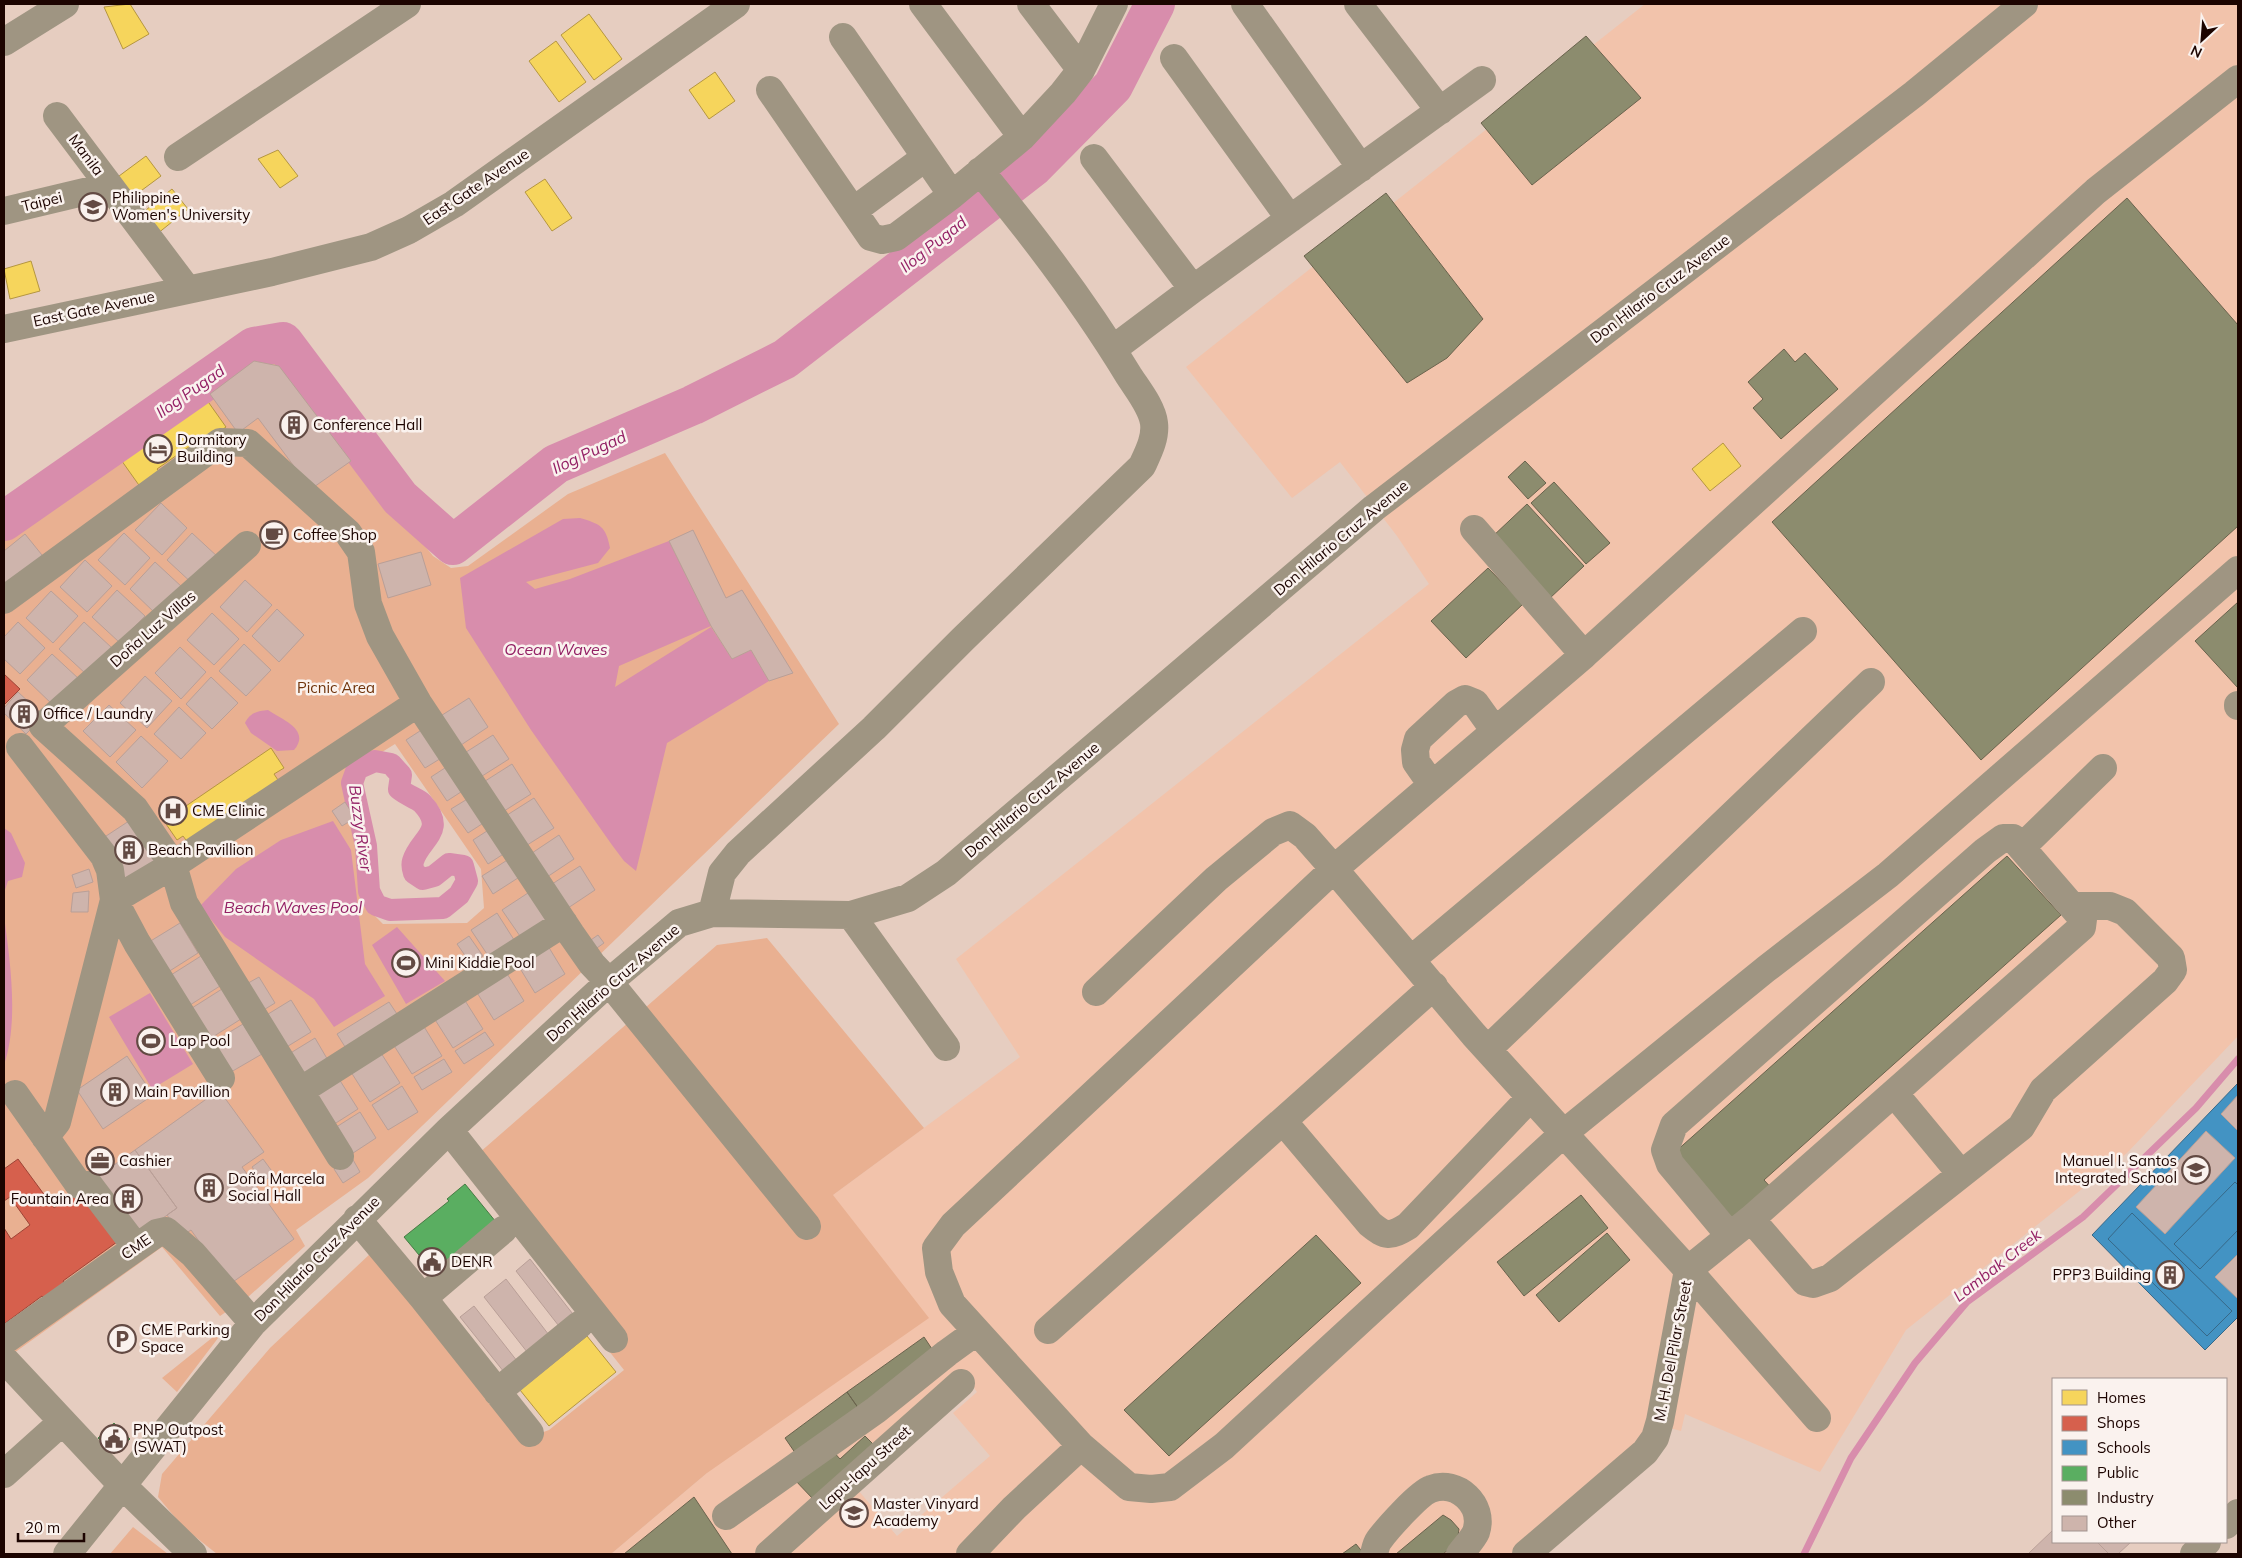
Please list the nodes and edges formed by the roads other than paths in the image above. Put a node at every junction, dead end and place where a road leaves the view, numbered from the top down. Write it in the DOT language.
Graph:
graph roads {
  1 [pos="65,4"];
  2 [pos="407,4"];
  3 [pos="736,4"];
  4 [pos="923,4"];
  5 [pos="1030,4"];
  6 [pos="1114,4"];
  7 [pos="1245,4"];
  8 [pos="1358,4"];
  9 [pos="2024,4"];
  10 [pos="843,37"];
  11 [pos="4,42"];
  12 [pos="1174,58"];
  13 [pos="1081,70"];
  14 [pos="2238,79"];
  15 [pos="1482,80"];
  16 [pos="770,90"];
  17 [pos="1440,111"];
  18 [pos="57,116"];
  19 [pos="1022,137"];
  20 [pos="178,156"];
  21 [pos="926,157"];
  22 [pos="1094,158"];
  23 [pos="1361,168"];
  24 [pos="987,179"];
  25 [pos="109,186"];
  26 [pos="952,195"];
  27 [pos="853,210"];
  28 [pos="4,211"];
  29 [pos="1290,219"];
  30 [pos="187,289"];
  31 [pos="1193,289"];
  32 [pos="4,329"];
  33 [pos="1113,349"];
  34 [pos="1474,529"];
  35 [pos="247,546"];
  36 [pos="2238,570"];
  37 [pos="4,600"];
  38 [pos="1804,632"];
  39 [pos="1584,655"];
  40 [pos="1871,682"];
  41 [pos="418,703"];
  42 [pos="51,719"];
  43 [pos="1495,731"];
  44 [pos="12,745"];
  45 [pos="2103,768"];
  46 [pos="1432,786"];
  47 [pos="2022,847"];
  48 [pos="173,866"];
  49 [pos="1334,869"];
  50 [pos="114,900"];
  51 [pos="2074,906"];
  52 [pos="712,913"];
  53 [pos="851,915"];
  54 [pos="567,928"];
  55 [pos="1412,959"];
  56 [pos="609,982"];
  57 [pos="1434,986"];
  58 [pos="1096,992"];
  59 [pos="946,1047"];
  60 [pos="1488,1049"];
  61 [pos="221,1078"];
  62 [pos="300,1091"];
  63 [pos="1894,1093"];
  64 [pos="15,1094"];
  65 [pos="1530,1098"];
  66 [pos="1283,1121"];
  67 [pos="449,1130"];
  68 [pos="1564,1133"];
  69 [pos="45,1137"];
  70 [pos="340,1156"];
  71 [pos="1961,1174"];
  72 [pos="357,1219"];
  73 [pos="1751,1220"];
  74 [pos="807,1226"];
  75 [pos="503,1230"];
  76 [pos="1730,1236"];
  77 [pos="136,1247"];
  78 [pos="1688,1270"];
  79 [pos="423,1298"];
  80 [pos="253,1323"];
  81 [pos="579,1325"];
  82 [pos="1048,1330"];
  83 [pos="976,1332"];
  84 [pos="614,1339"];
  85 [pos="4,1341"];
  86 [pos="4,1360"];
  87 [pos="961,1382"];
  88 [pos="497,1392"];
  89 [pos="1816,1418"];
  90 [pos="62,1422"];
  91 [pos="530,1433"];
  92 [pos="1081,1446"];
  93 [pos="4,1474"];
  94 [pos="123,1486"];
  95 [pos="2238,1513"];
  96 [pos="726,1516"];
  97 [pos="2227,1523"];
  98 [pos="2206,1543"];
  99 [pos="67,1554"];
  100 [pos="193,1554"];
  101 [pos="769,1554"];
  102 [pos="970,1554"];
  103 [pos="1374,1554"];
  104 [pos="1460,1554"];
  105 [pos="1526,1554"];
  106 [pos="2194,1554"];
  1 -- 11 [label="street"];
  2 -- 20 [label="street"];
  3 -- 30 [label="street, East Gate Avenue"];
  4 -- 19 [label="street"];
  5 -- 13 [label="street"];
  6 -- 13 [label="street"];
  7 -- 23 [label="street"];
  8 -- 17 [label="street"];
  9 -- 53 [label="street, Don Hilario Cruz Avenue"];
  10 -- 21 [label="street"];
  12 -- 29 [label="street"];
  13 -- 19 [label="street"];
  14 -- 39 [label="street"];
  15 -- 17 [label="street"];
  16 -- 27 [label="street"];
  17 -- 23 [label="street"];
  18 -- 25 [label="street, Manila"];
  19 -- 24 [label="street"];
  21 -- 26 [label="street"];
  21 -- 27 [label="street"];
  22 -- 31 [label="street"];
  23 -- 29 [label="street"];
  24 -- 26 [label="street"];
  24 -- 33 [label="street"];
  25 -- 28 [label="street, Taipei"];
  25 -- 30 [label="street, Manila"];
  26 -- 27 [label="street"];
  29 -- 31 [label="street"];
  30 -- 32 [label="street, East Gate Avenue"];
  31 -- 33 [label="street"];
  33 -- 52 [label="street"];
  34 -- 39 [label="street"];
  35 -- 42 [label="street, Doña Luz Villas"];
  36 -- 68 [label="street"];
  37 -- 41 [label="street"];
  38 -- 55 [label="street"];
  39 -- 43 [label="street"];
  40 -- 60 [label="street"];
  41 -- 48 [label="street"];
  41 -- 54 [label="street"];
  42 -- 44 [label="street, Doña Luz Villas"];
  42 -- 48 [label="street"];
  43 -- 46 [label="street"];
  43 -- 46 [label="street"];
  44 -- 50 [label="street"];
  45 -- 47 [label="street"];
  46 -- 49 [label="street"];
  47 -- 51 [label="street"];
  47 -- 76 [label="street"];
  48 -- 50 [label="street"];
  48 -- 62 [label="street"];
  49 -- 55 [label="street"];
  49 -- 58 [label="street"];
  49 -- 83 [label="street"];
  50 -- 61 [label="street"];
  50 -- 69 [label="street"];
  51 -- 63 [label="street"];
  51 -- 71 [label="street"];
  52 -- 53 [label="street, Don Hilario Cruz Avenue"];
  52 -- 56 [label="street, Don Hilario Cruz Avenue"];
  53 -- 59 [label="street"];
  54 -- 56 [label="street"];
  54 -- 62 [label="street"];
  55 -- 57 [label="street"];
  56 -- 67 [label="street, Don Hilario Cruz Avenue"];
  56 -- 74 [label="street"];
  57 -- 60 [label="street"];
  57 -- 66 [label="street"];
  60 -- 65 [label="street"];
  62 -- 70 [label="street"];
  63 -- 71 [label="street"];
  63 -- 73 [label="street"];
  64 -- 69 [label="street"];
  65 -- 66 [label="street"];
  65 -- 68 [label="street"];
  66 -- 82 [label="street"];
  67 -- 72 [label="street, Don Hilario Cruz Avenue"];
  67 -- 84 [label="street"];
  68 -- 78 [label="street"];
  68 -- 92 [label="street"];
  69 -- 77 [label="street"];
  71 -- 73 [label="street"];
  72 -- 79 [label="street"];
  72 -- 80 [label="street, Don Hilario Cruz Avenue"];
  73 -- 76 [label="street"];
  75 -- 79 [label="street"];
  76 -- 78 [label="street"];
  77 -- 80 [label="street, CME"];
  77 -- 85 [label="street, CME"];
  78 -- 89 [label="street"];
  78 -- 105 [label="street, M. H. Del Pilar Street"];
  79 -- 88 [label="street"];
  80 -- 94 [label="street, Don Hilario Cruz Avenue"];
  81 -- 88 [label="street"];
  83 -- 92 [label="street"];
  83 -- 96 [label="street"];
  86 -- 90 [label="street"];
  87 -- 101 [label="street, Lapu-lapu Street"];
  88 -- 91 [label="street"];
  90 -- 93 [label="street"];
  90 -- 94 [label="street"];
  92 -- 102 [label="street"];
  94 -- 99 [label="street, Don Hilario Cruz Avenue"];
  94 -- 100 [label="street"];
  95 -- 97 [label="street"];
  98 -- 106 [label="street"];
  103 -- 104 [label="street"];
}
